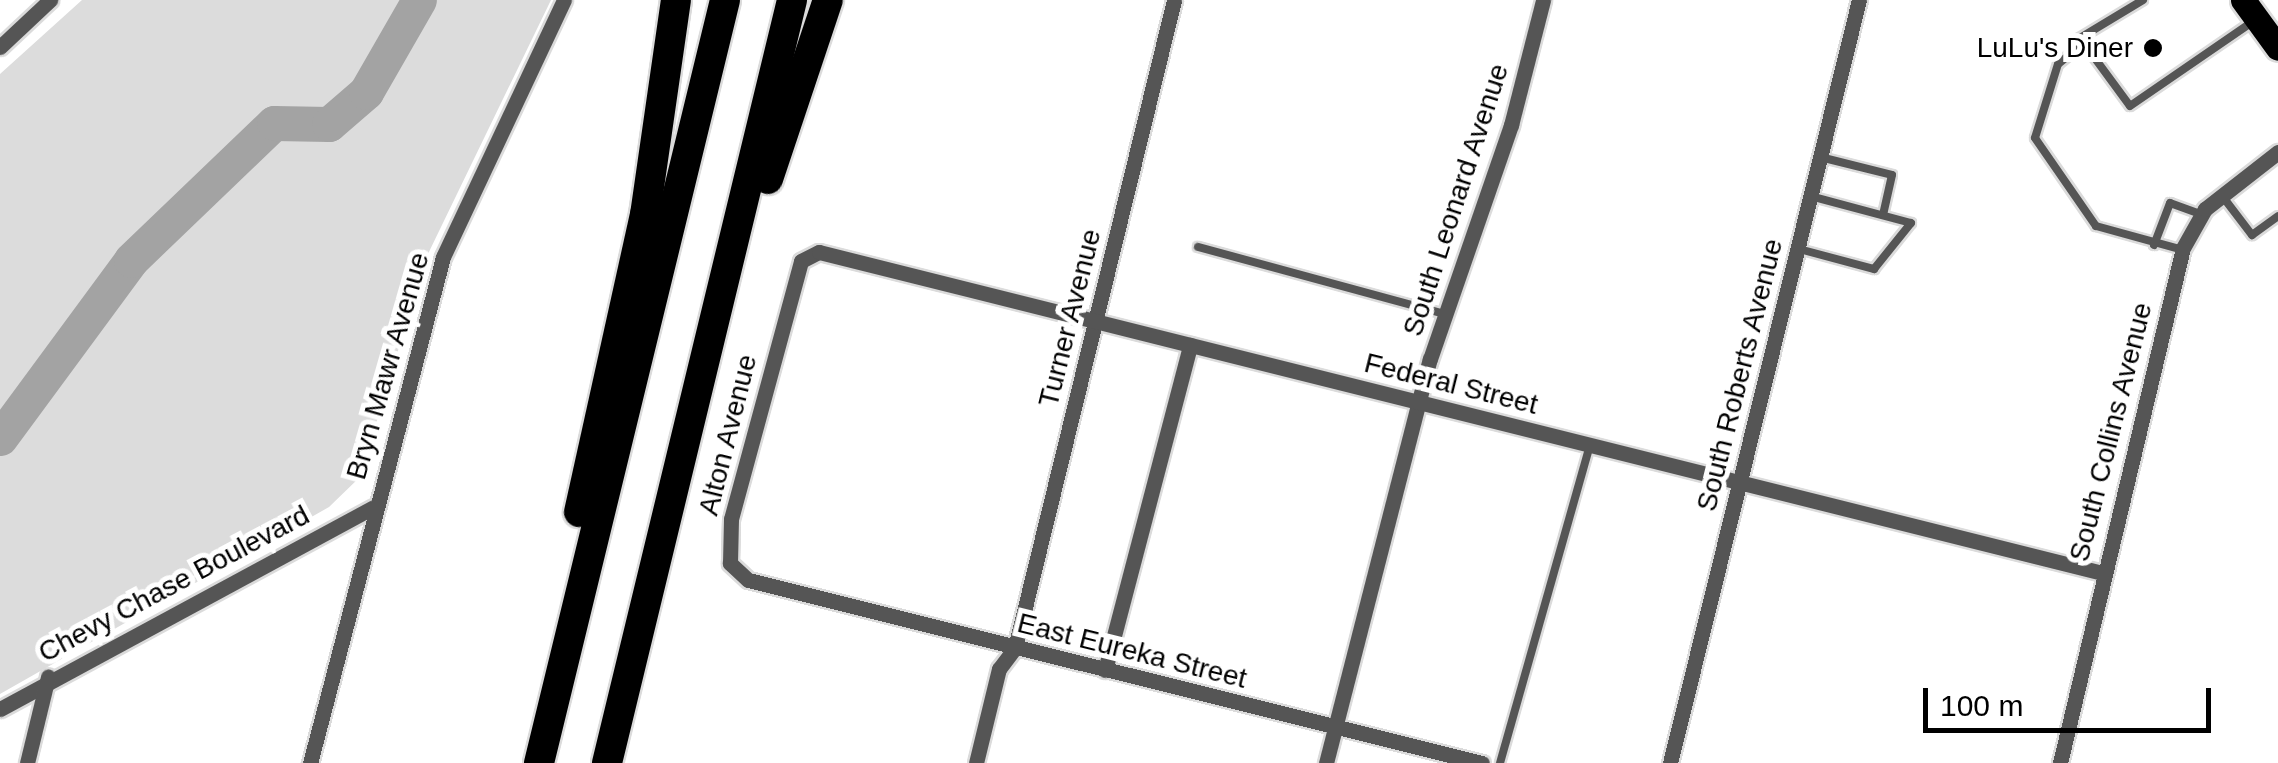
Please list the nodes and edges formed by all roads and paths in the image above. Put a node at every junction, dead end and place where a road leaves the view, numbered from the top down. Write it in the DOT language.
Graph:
graph roads {
  1 [pos="50,0"];
  2 [pos="564,0"];
  3 [pos="676,0"];
  4 [pos="724,0"];
  5 [pos="792,0"];
  6 [pos="828,0"];
  7 [pos="1174,0"];
  8 [pos="1542,0"];
  9 [pos="1859,0"];
  10 [pos="2143,0"];
  11 [pos="2250,9"];
  12 [pos="2084,44"];
  13 [pos="0,47"];
  14 [pos="2278,48"];
  15 [pos="2278,152"];
  16 [pos="1820,157"];
  17 [pos="1810,196"];
  18 [pos="2222,196"];
  19 [pos="2201,214"];
  20 [pos="1883,215"];
  21 [pos="2278,216"];
  22 [pos="2154,245"];
  23 [pos="1198,247"];
  24 [pos="1797,248"];
  25 [pos="2183,250"];
  26 [pos="796,272"];
  27 [pos="1444,314"];
  28 [pos="1095,321"];
  29 [pos="1190,345"];
  30 [pos="1420,402"];
  31 [pos="1590,445"];
  32 [pos="1739,482"];
  33 [pos="372,507"];
  34 [pos="2103,573"];
  35 [pos="770,588"];
  36 [pos="1015,648"];
  37 [pos="1105,670"];
  38 [pos="629,671"];
  39 [pos="48,678"];
  40 [pos="0,708"];
  41 [pos="1334,727"];
  42 [pos="28,763"];
  43 [pos="310,763"];
  44 [pos="523,763"];
  45 [pos="539,763"];
  46 [pos="606,763"];
  47 [pos="976,763"];
  48 [pos="1326,763"];
  49 [pos="1482,763"];
  50 [pos="1500,763"];
  51 [pos="1670,763"];
  52 [pos="2060,763"];
  1 -- 13 [label="street"];
  2 -- 33 [label="street, Bryn Mawr Avenue"];
  3 -- 44 [label="highway"];
  4 -- 45 [label="highway"];
  5 -- 38 [label="highway"];
  6 -- 38 [label="highway"];
  7 -- 28 [label="street, Turner Avenue"];
  8 -- 27 [label="street, South Leonard Avenue"];
  9 -- 16 [label="street, South Roberts Avenue"];
  10 -- 12 [label="lane"];
  11 -- 12 [label="lane"];
  11 -- 14 [label="main road"];
  12 -- 22 [label="lane"];
  15 -- 18 [label="street, South Collins Avenue"];
  16 -- 17 [label="street, South Roberts Avenue"];
  16 -- 20 [label="lane"];
  17 -- 20 [label="lane"];
  17 -- 24 [label="street, South Roberts Avenue"];
  18 -- 19 [label="street, South Collins Avenue"];
  18 -- 21 [label="lane"];
  19 -- 22 [label="lane"];
  19 -- 25 [label="street, South Collins Avenue"];
  20 -- 24 [label="lane"];
  22 -- 25 [label="lane"];
  23 -- 27 [label="lane"];
  24 -- 32 [label="street, South Roberts Avenue"];
  25 -- 34 [label="street, South Collins Avenue"];
  26 -- 28 [label="street, Federal Street"];
  26 -- 35 [label="street, Alton Avenue"];
  27 -- 30 [label="street, South Leonard Avenue"];
  28 -- 29 [label="street, Federal Street"];
  28 -- 36 [label="street, Turner Avenue"];
  29 -- 30 [label="street, Federal Street"];
  29 -- 37 [label="street"];
  30 -- 31 [label="street, Federal Street"];
  30 -- 41 [label="street, South Leonard Avenue"];
  31 -- 32 [label="street, Federal Street"];
  31 -- 50 [label="lane"];
  32 -- 34 [label="street, Federal Street"];
  32 -- 51 [label="street, South Roberts Avenue"];
  33 -- 39 [label="street, Chevy Chase Boulevard"];
  33 -- 43 [label="street, Bryn Mawr Avenue"];
  34 -- 52 [label="street, South Collins Avenue"];
  35 -- 36 [label="street, East Eureka Street"];
  36 -- 37 [label="street, East Eureka Street"];
  36 -- 47 [label="street, Turner Avenue"];
  37 -- 41 [label="street, East Eureka Street"];
  38 -- 46 [label="highway"];
  39 -- 40 [label="street, Chevy Chase Boulevard"];
  39 -- 42 [label="street"];
  41 -- 48 [label="street, South Leonard Avenue"];
  41 -- 49 [label="street, East Eureka Street"];
}
